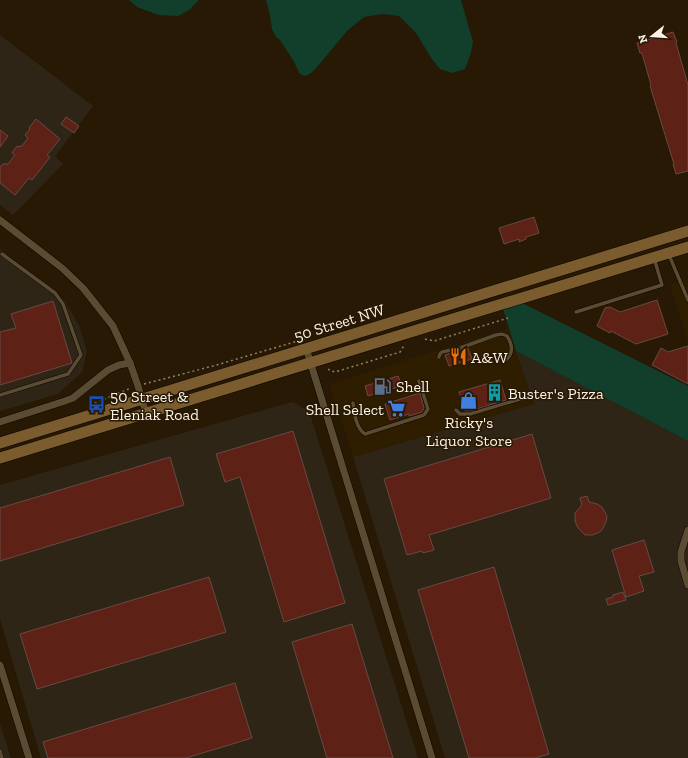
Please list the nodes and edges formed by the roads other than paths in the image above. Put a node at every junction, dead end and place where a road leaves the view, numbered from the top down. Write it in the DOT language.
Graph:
graph roads {
  1 [pos="0,220"];
  2 [pos="688,231"];
  3 [pos="688,247"];
  4 [pos="668,253"];
  5 [pos="2,254"];
  6 [pos="653,257"];
  7 [pos="688,300"];
  8 [pos="576,312"];
  9 [pos="306,348"];
  10 [pos="439,358"];
  11 [pos="507,359"];
  12 [pos="130,363"];
  13 [pos="311,363"];
  14 [pos="419,381"];
  15 [pos="0,395"];
  16 [pos="142,399"];
  17 [pos="520,399"];
  18 [pos="353,403"];
  19 [pos="456,410"];
  20 [pos="146,414"];
  21 [pos="0,422"];
  22 [pos="0,443"];
  23 [pos="0,458"];
  24 [pos="688,530"];
  25 [pos="687,576"];
  26 [pos="688,585"];
  27 [pos="0,665"];
  28 [pos="0,751"];
  29 [pos="2,758"];
  30 [pos="29,758"];
  31 [pos="432,758"];
  1 -- 12 [label="street"];
  2 -- 9 [label="main road, 50 Street NW"];
  3 -- 4 [label="main road, 50 Street NW"];
  4 -- 6 [label="main road, 50 Street NW"];
  4 -- 7 [label="lane"];
  5 -- 15 [label="lane"];
  6 -- 8 [label="lane"];
  6 -- 13 [label="main road, 50 Street NW"];
  9 -- 13 [label="street"];
  9 -- 16 [label="main road, 50 Street NW"];
  10 -- 11 [label="lane"];
  12 -- 16 [label="street"];
  12 -- 21 [label="street"];
  13 -- 20 [label="main road, 50 Street NW"];
  13 -- 31 [label="street"];
  14 -- 18 [label="lane"];
  16 -- 20 [label="street"];
  16 -- 22 [label="main road, 50 Street NW"];
  17 -- 19 [label="lane"];
  20 -- 23 [label="main road, 50 Street NW"];
  24 -- 25 [label="street"];
  25 -- 26 [label="street"];
  27 -- 30 [label="street"];
  28 -- 29 [label="lane"];
}
